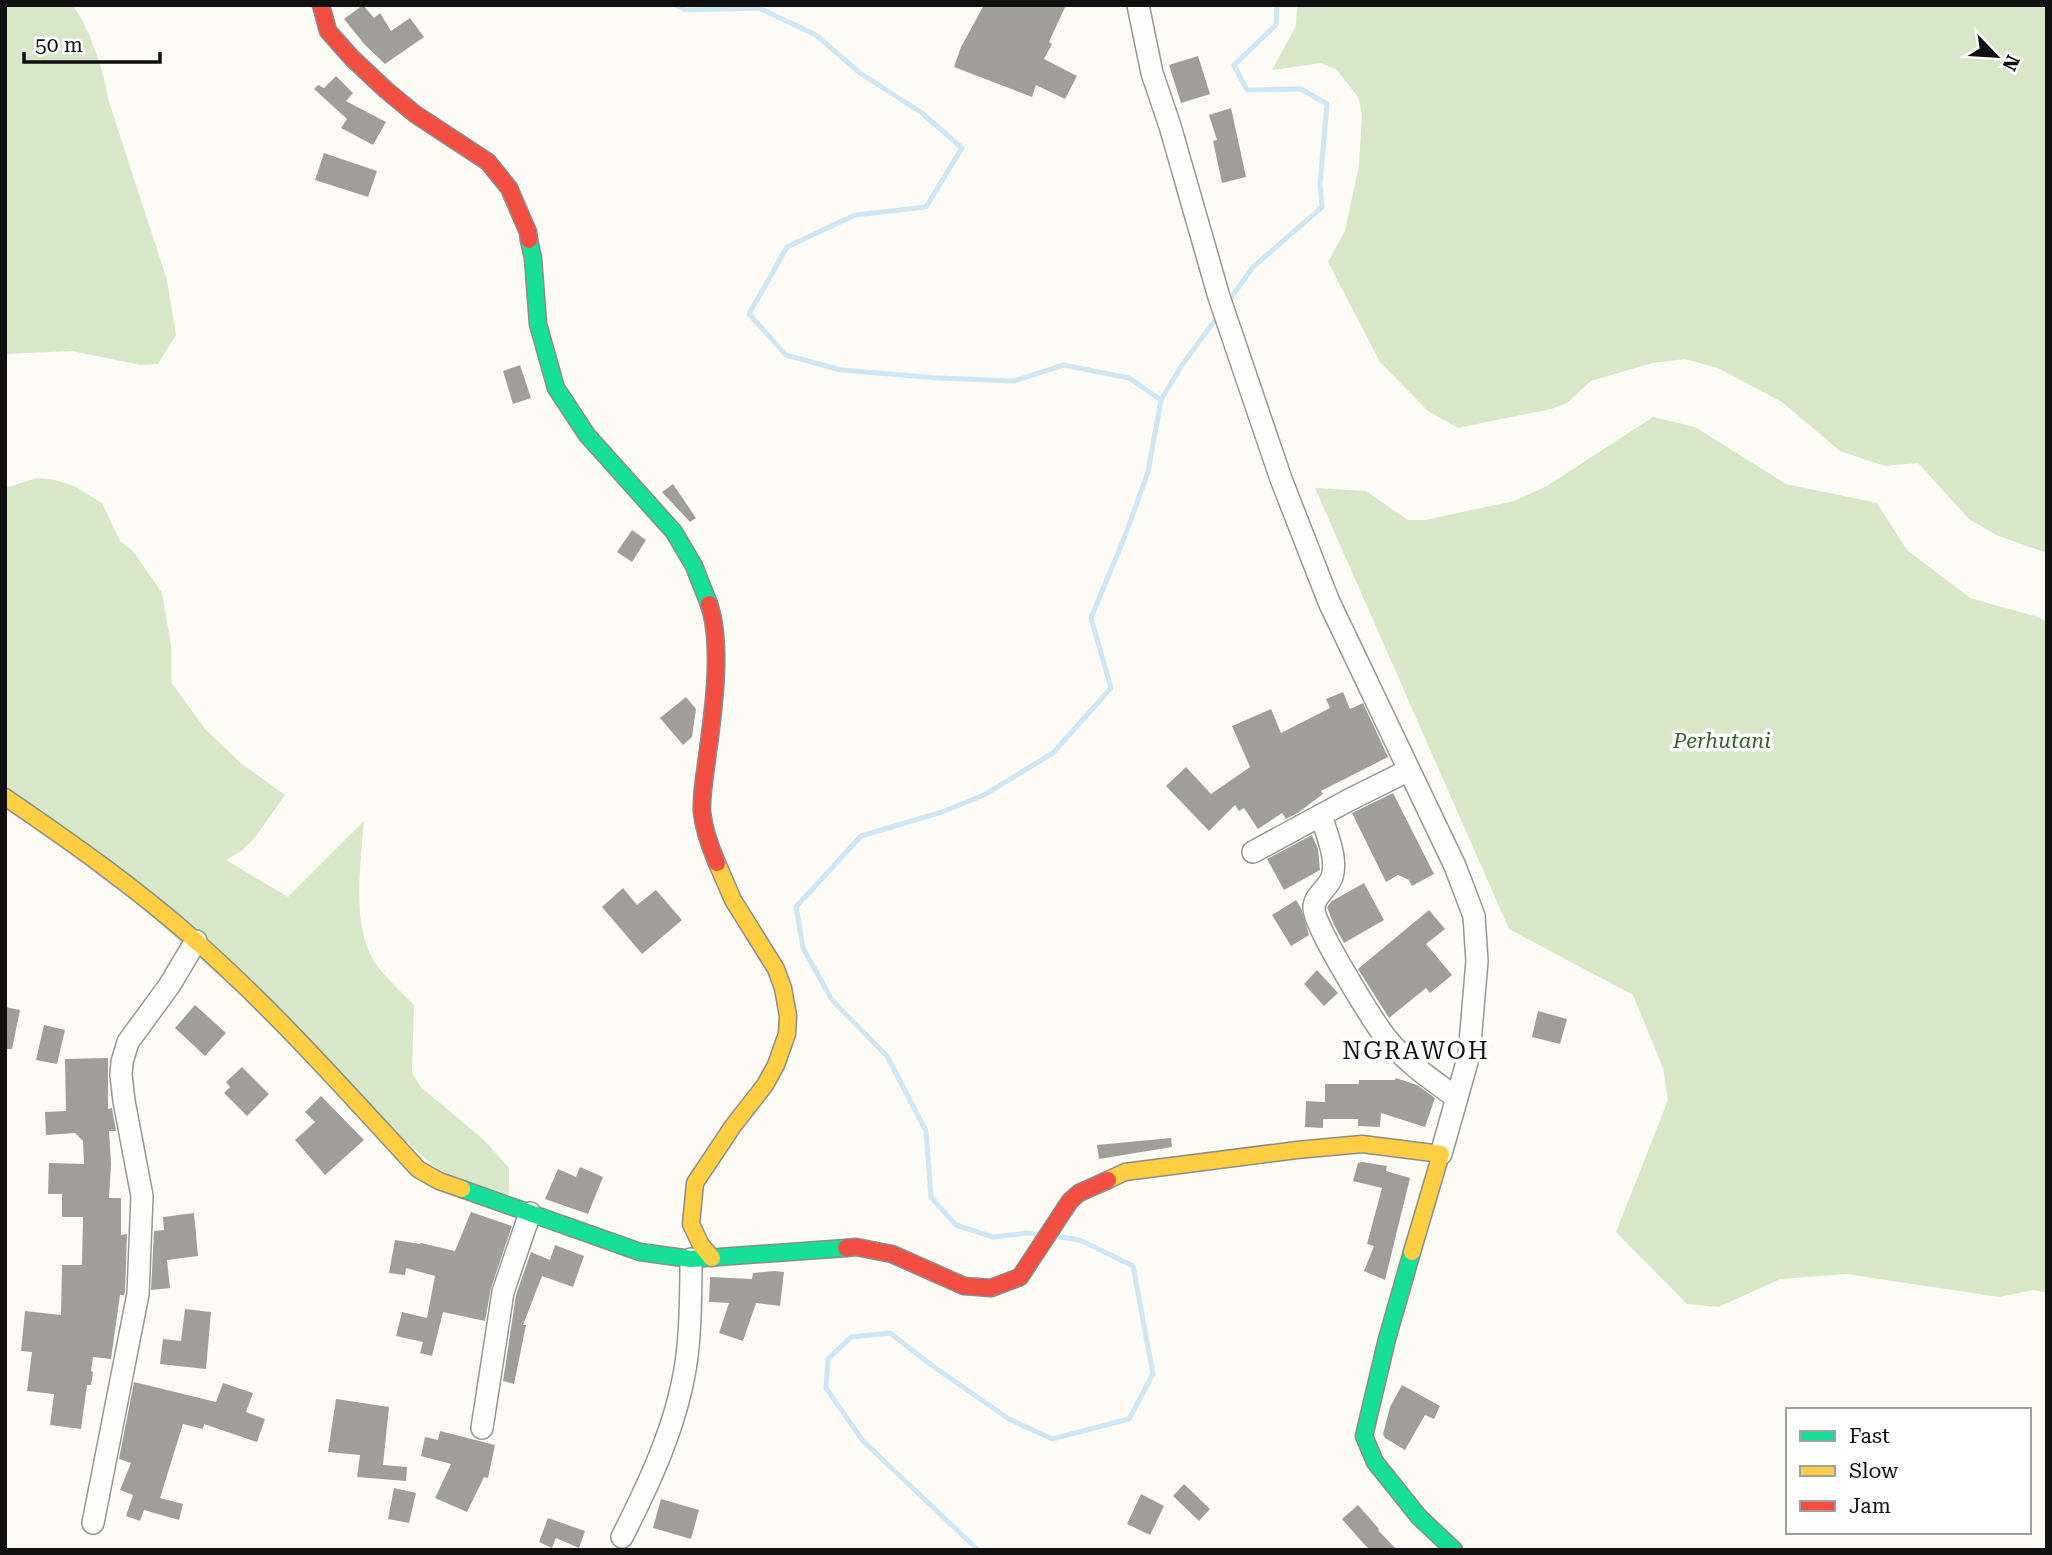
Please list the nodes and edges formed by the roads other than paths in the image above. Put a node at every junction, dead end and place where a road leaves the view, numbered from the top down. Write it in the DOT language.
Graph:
graph roads {
  1 [pos="321,5"];
  2 [pos="1138,5"];
  3 [pos="1409,770"];
  4 [pos="5,797"];
  5 [pos="1321,815"];
  6 [pos="1253,852"];
  7 [pos="196,941"];
  8 [pos="1457,1098"];
  9 [pos="1441,1154"];
  10 [pos="530,1213"];
  11 [pos="701,1259"];
  12 [pos="482,1428"];
  13 [pos="93,1523"];
  14 [pos="622,1537"];
  15 [pos="1454,1550"];
  1 -- 11 [label="street"];
  2 -- 3 [label="street"];
  3 -- 5 [label="street"];
  3 -- 8 [label="street"];
  4 -- 7 [label="street"];
  5 -- 6 [label="street"];
  5 -- 8 [label="street"];
  7 -- 10 [label="street"];
  7 -- 13 [label="street"];
  8 -- 9 [label="street"];
  9 -- 11 [label="street"];
  9 -- 15 [label="street"];
  10 -- 11 [label="street"];
  10 -- 12 [label="street"];
  11 -- 14 [label="street"];
}
